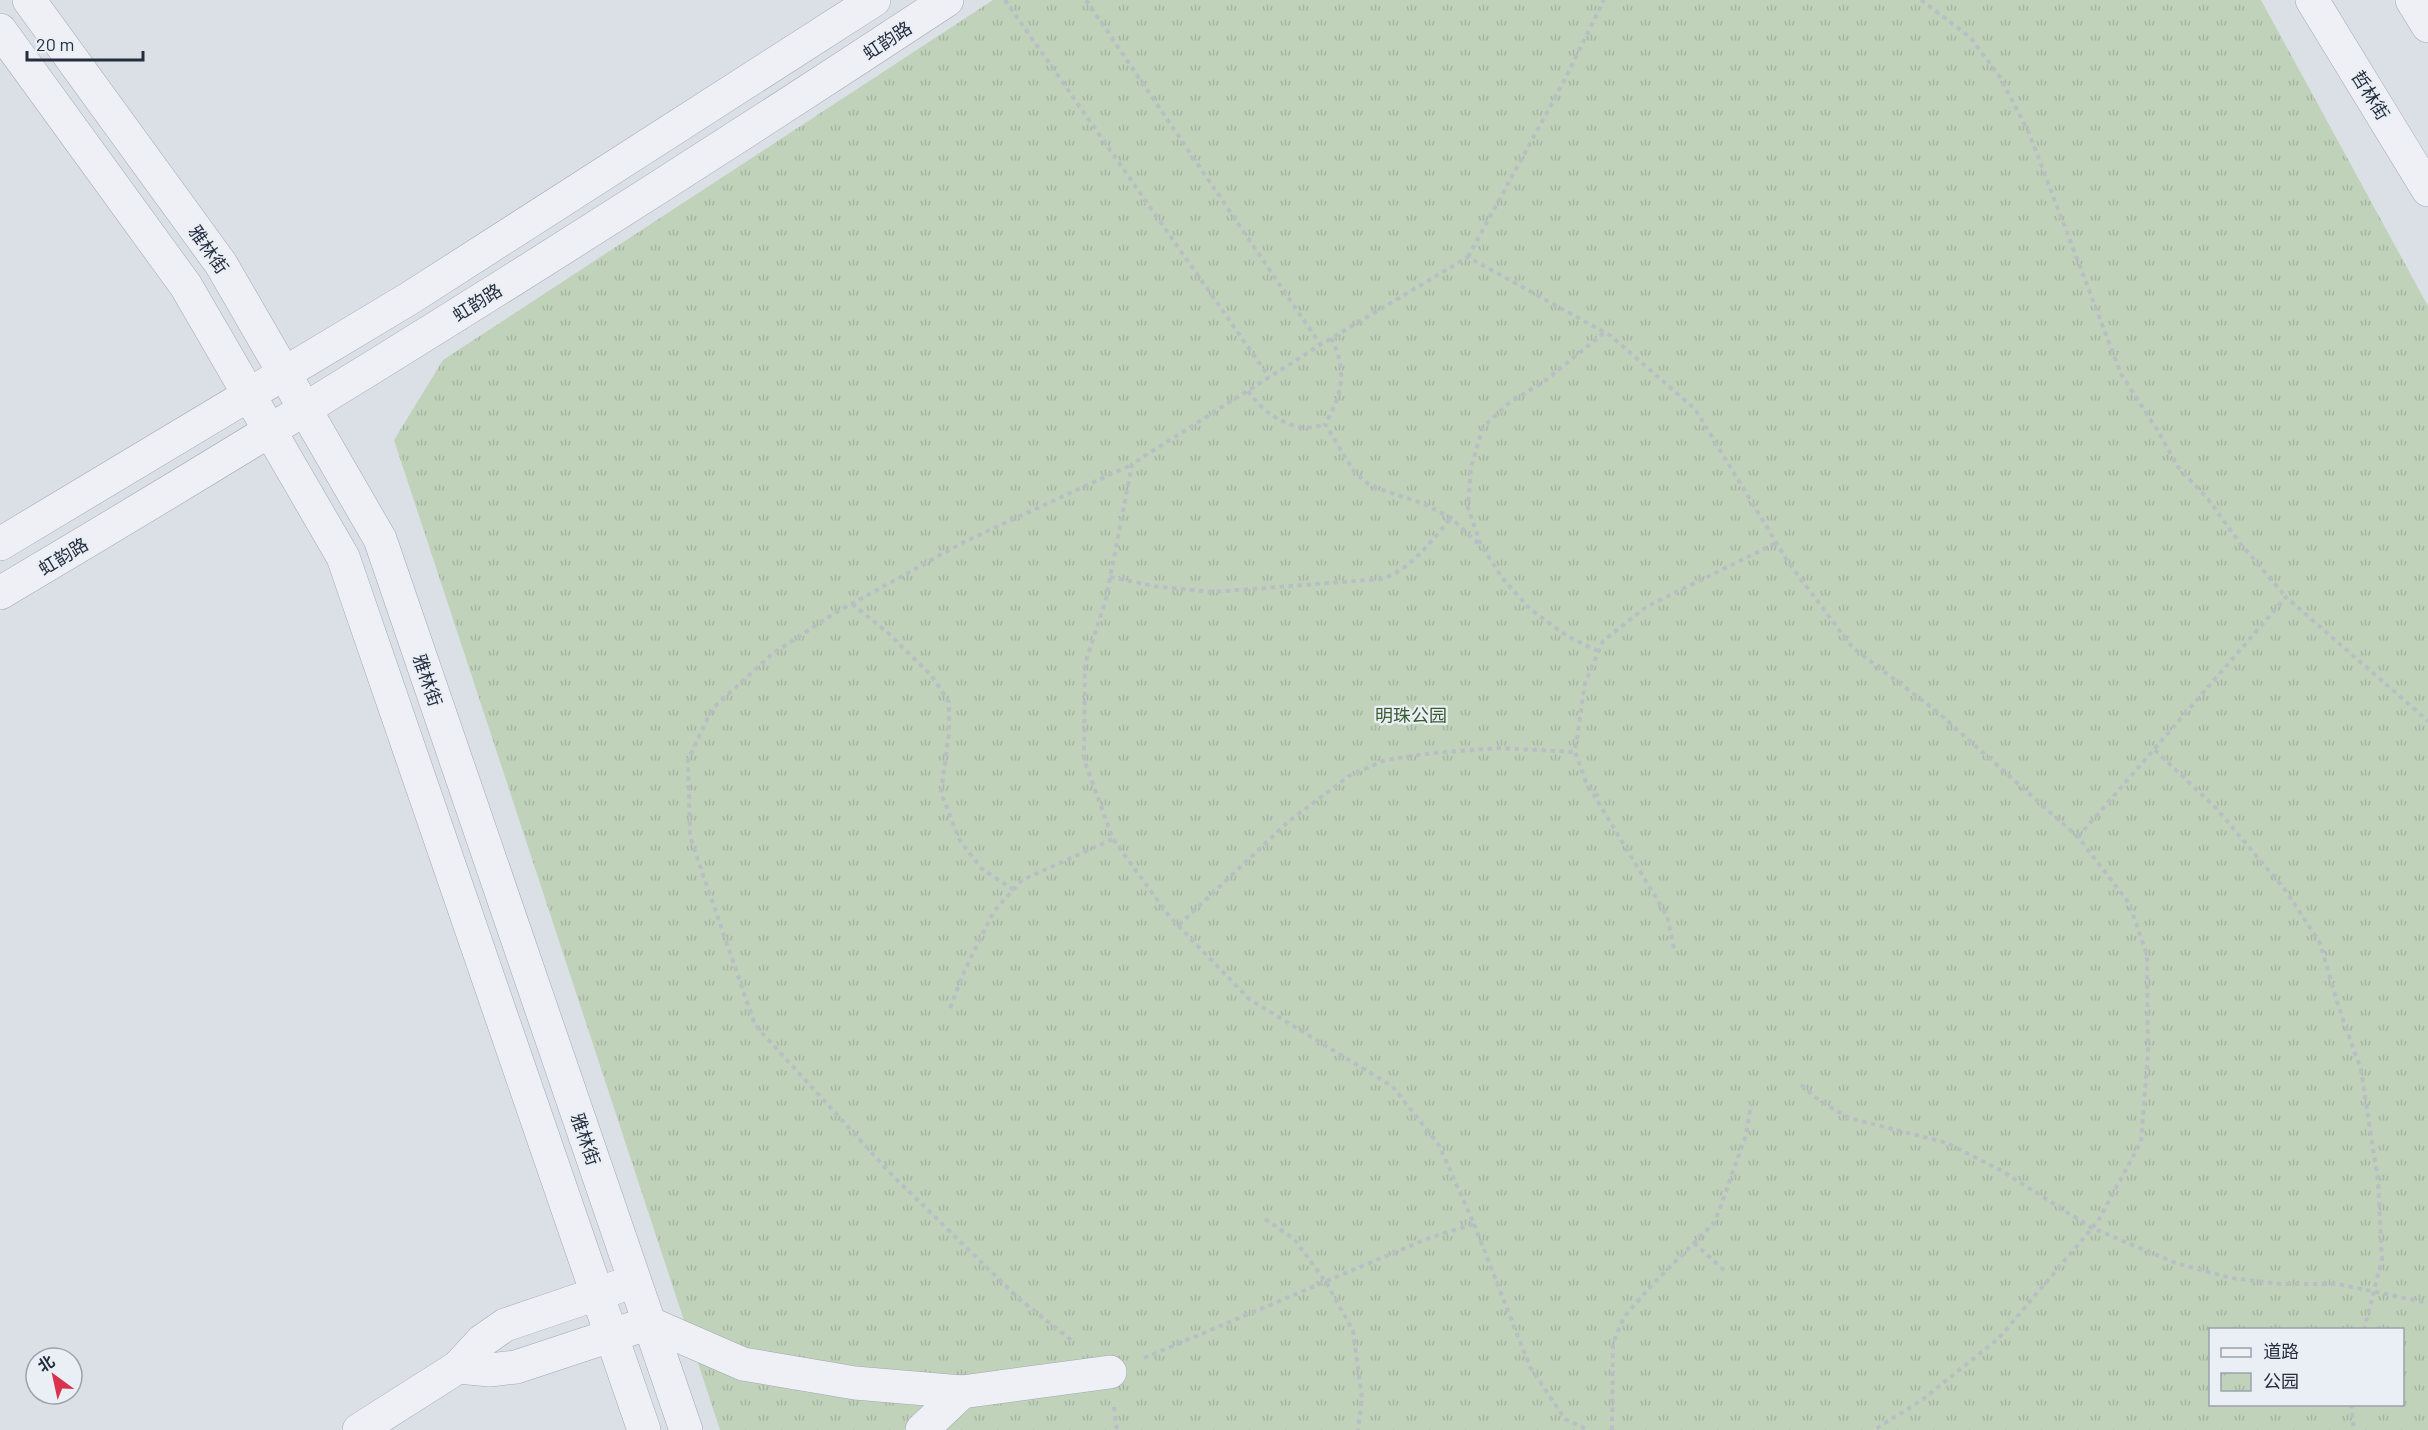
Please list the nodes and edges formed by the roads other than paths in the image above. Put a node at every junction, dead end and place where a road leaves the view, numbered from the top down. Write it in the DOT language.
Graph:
graph roads {
  1 [pos="28,0"];
  2 [pos="874,0"];
  3 [pos="947,0"];
  4 [pos="2312,0"];
  5 [pos="2412,0"];
  6 [pos="2428,26"];
  7 [pos="0,30"];
  8 [pos="2428,190"];
  9 [pos="284,374"];
  10 [pos="249,395"];
  11 [pos="305,409"];
  12 [pos="270,430"];
  13 [pos="0,544"];
  14 [pos="0,593"];
  15 [pos="635,1281"];
  16 [pos="597,1294"];
  17 [pos="649,1323"];
  18 [pos="612,1335"];
  19 [pos="458,1367"];
  20 [pos="1110,1372"];
  21 [pos="962,1392"];
  22 [pos="359,1430"];
  23 [pos="644,1430"];
  24 [pos="686,1430"];
  25 [pos="922,1430"];
  1 -- 9 [label="street, 雅林街"];
  2 -- 9 [label="street"];
  3 -- 11 [label="street, 虹韵路"];
  4 -- 8 [label="street, 哲林街"];
  5 -- 6 [label="street"];
  7 -- 10 [label="street"];
  9 -- 10 [label="street"];
  9 -- 11 [label="street, 雅林街"];
  10 -- 12 [label="street"];
  10 -- 13 [label="street"];
  11 -- 12 [label="street, 虹韵路"];
  11 -- 15 [label="street, 雅林街"];
  12 -- 14 [label="street, 虹韵路"];
  12 -- 16 [label="street"];
  15 -- 16 [label="street"];
  15 -- 17 [label="street, 雅林街"];
  16 -- 18 [label="street"];
  16 -- 19 [label="street"];
  17 -- 18 [label="street"];
  17 -- 21 [label="street"];
  17 -- 24 [label="street, 雅林街"];
  18 -- 19 [label="street"];
  18 -- 23 [label="street"];
  19 -- 22 [label="street"];
  20 -- 21 [label="street"];
  21 -- 25 [label="street"];
}
